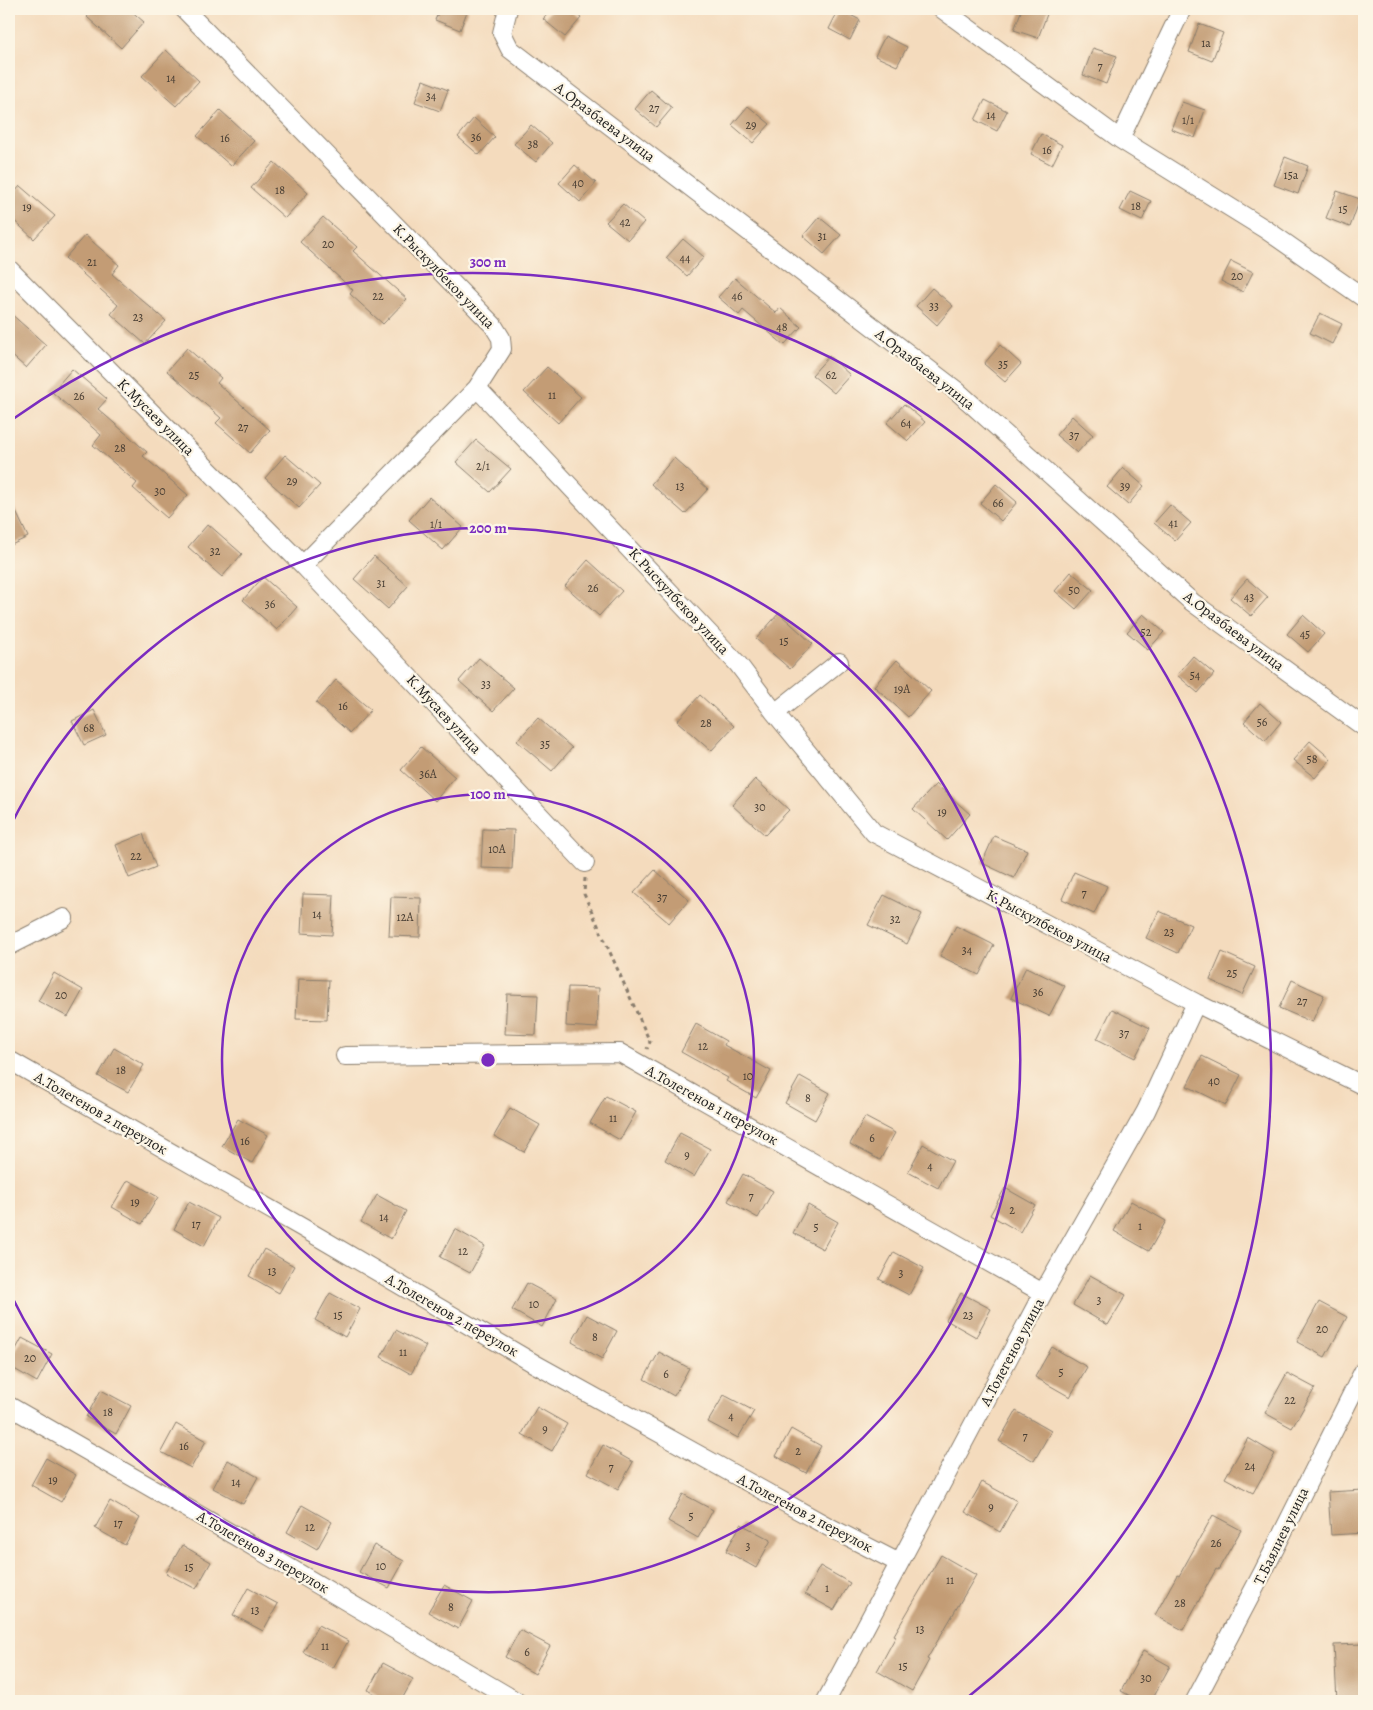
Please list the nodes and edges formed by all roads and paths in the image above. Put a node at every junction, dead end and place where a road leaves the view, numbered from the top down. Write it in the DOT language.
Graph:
graph roads {
  1 [pos="184,9"];
  2 [pos="508,9"];
  3 [pos="942,9"];
  4 [pos="1182,9"];
  5 [pos="1120,138"];
  6 [pos="9,269"];
  7 [pos="1364,298"];
  8 [pos="477,388"];
  9 [pos="303,565"];
  10 [pos="839,662"];
  11 [pos="775,713"];
  12 [pos="1364,727"];
  13 [pos="585,862"];
  14 [pos="64,918"];
  15 [pos="9,946"];
  16 [pos="1196,1003"];
  17 [pos="345,1056"];
  18 [pos="9,1060"];
  19 [pos="638,1064"];
  20 [pos="1364,1086"];
  21 [pos="1043,1293"];
  22 [pos="1364,1370"];
  23 [pos="9,1406"];
  24 [pos="900,1564"];
  25 [pos="516,1701"];
  26 [pos="826,1701"];
  27 [pos="1195,1701"];
  1 -- 8 [label="street, К.Рыскулбеков улица"];
  2 -- 12 [label="street, А.Оразбаева улица"];
  3 -- 5 [label="street"];
  4 -- 5 [label="street"];
  5 -- 7 [label="street"];
  6 -- 9 [label="street, К.Мусаев улица"];
  8 -- 9 [label="street"];
  8 -- 11 [label="street, К.Рыскулбеков улица"];
  9 -- 13 [label="street, К.Мусаев улица"];
  10 -- 11 [label="street"];
  11 -- 16 [label="street, К.Рыскулбеков улица"];
  13 -- 19 [label="path"];
  14 -- 15 [label="street"];
  16 -- 20 [label="street, К.Рыскулбеков улица"];
  16 -- 21 [label="street, А.Толегенов улица"];
  17 -- 19 [label="street, А.Толегенов 1 переулок"];
  18 -- 24 [label="street, А.Толегенов 2 переулок"];
  19 -- 21 [label="street, А.Толегенов 1 переулок"];
  21 -- 24 [label="street, А.Толегенов улица"];
  22 -- 27 [label="street, Т.Баялиев улица"];
  23 -- 25 [label="street, А.Толегенов 3 переулок"];
  24 -- 26 [label="street, А.Толегенов улица"];
}
